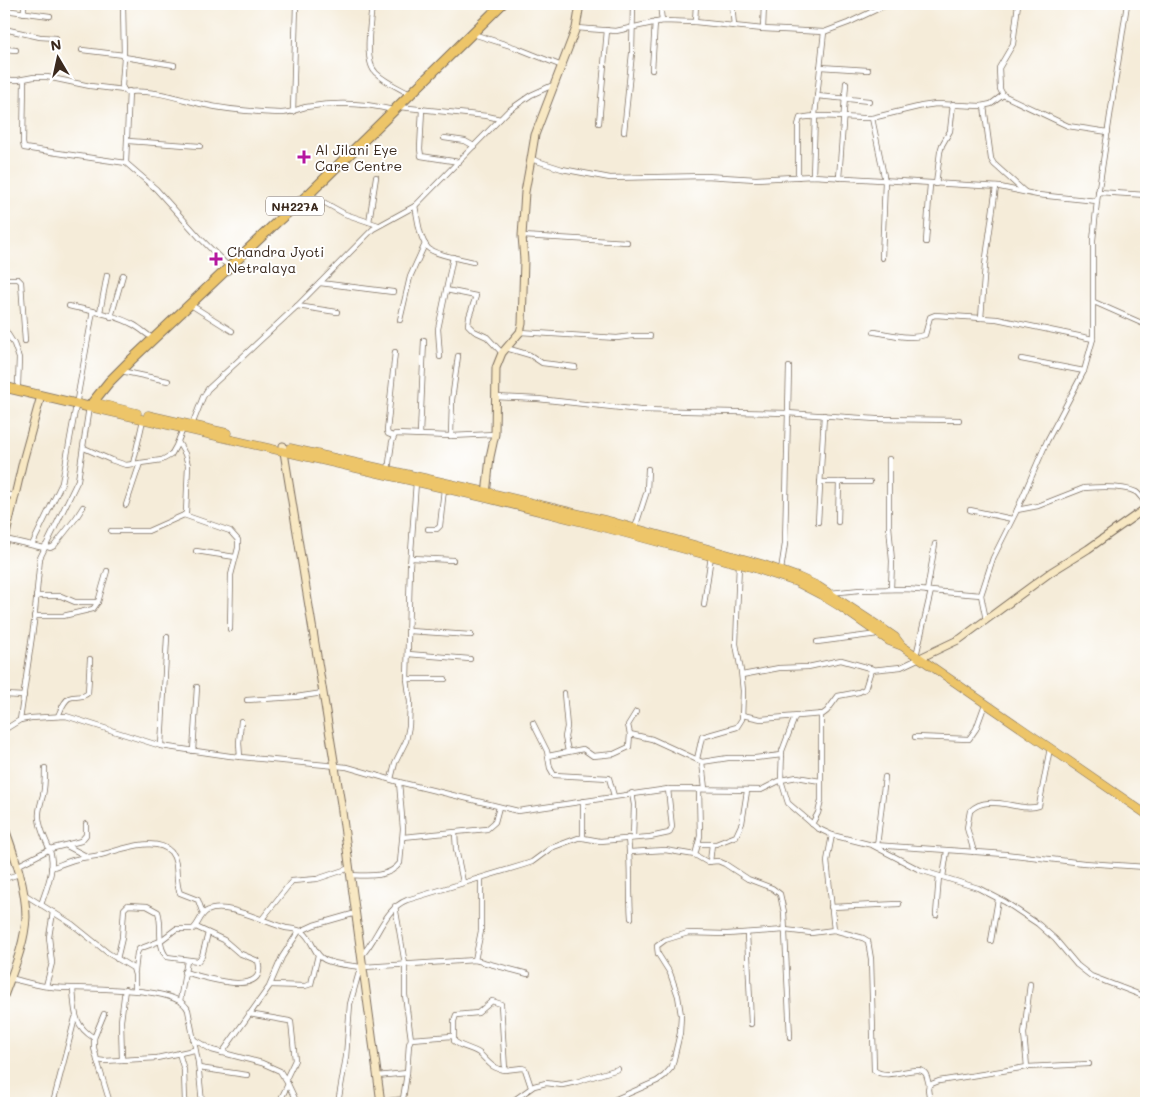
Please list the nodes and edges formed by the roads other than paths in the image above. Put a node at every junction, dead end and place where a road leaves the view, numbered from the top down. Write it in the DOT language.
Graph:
graph roads {
  1 [pos="24,4"];
  2 [pos="123,4"];
  3 [pos="296,4"];
  4 [pos="372,4"];
  5 [pos="502,4"];
  6 [pos="580,4"];
  7 [pos="633,4"];
  8 [pos="660,4"];
  9 [pos="696,4"];
  10 [pos="732,4"];
  11 [pos="764,4"];
  12 [pos="888,4"];
  13 [pos="1018,4"];
  14 [pos="1127,4"];
  15 [pos="4,10"];
  16 [pos="24,14"];
  17 [pos="50,16"];
  18 [pos="662,21"];
  19 [pos="655,22"];
  20 [pos="695,22"];
  21 [pos="734,26"];
  22 [pos="576,28"];
  23 [pos="633,28"];
  24 [pos="4,29"];
  25 [pos="763,29"];
  26 [pos="607,30"];
  27 [pos="824,32"];
  28 [pos="473,34"];
  29 [pos="56,38"];
  30 [pos="4,49"];
  31 [pos="16,50"];
  32 [pos="82,50"];
  33 [pos="124,56"];
  34 [pos="174,65"];
  35 [pos="562,66"];
  36 [pos="820,67"];
  37 [pos="652,70"];
  38 [pos="868,70"];
  39 [pos="4,80"];
  40 [pos="24,80"];
  41 [pos="846,83"];
  42 [pos="553,85"];
  43 [pos="126,91"];
  44 [pos="411,95"];
  45 [pos="1003,95"];
  46 [pos="817,96"];
  47 [pos="845,99"];
  48 [pos="869,101"];
  49 [pos="953,104"];
  50 [pos="984,106"];
  51 [pos="397,109"];
  52 [pos="422,109"];
  53 [pos="293,112"];
  54 [pos="815,115"];
  55 [pos="844,118"];
  56 [pos="872,118"];
  57 [pos="500,119"];
  58 [pos="599,123"];
  59 [pos="624,132"];
  60 [pos="1108,132"];
  61 [pos="444,138"];
  62 [pos="128,141"];
  63 [pos="200,146"];
  64 [pos="474,146"];
  65 [pos="531,159"];
  66 [pos="459,162"];
  67 [pos="126,163"];
  68 [pos="813,176"];
  69 [pos="798,177"];
  70 [pos="376,178"];
  71 [pos="840,178"];
  72 [pos="886,181"];
  73 [pos="930,184"];
  74 [pos="936,184"];
  75 [pos="996,187"];
  76 [pos="1098,192"];
  77 [pos="1026,193"];
  78 [pos="309,194"];
  79 [pos="1146,195"];
  80 [pos="1096,201"];
  81 [pos="415,206"];
  82 [pos="370,222"];
  83 [pos="378,225"];
  84 [pos="522,236"];
  85 [pos="627,242"];
  86 [pos="926,242"];
  87 [pos="425,244"];
  88 [pos="453,257"];
  89 [pos="882,258"];
  90 [pos="473,262"];
  91 [pos="230,268"];
  92 [pos="107,275"];
  93 [pos="123,275"];
  94 [pos="4,279"];
  95 [pos="320,282"];
  96 [pos="446,290"];
  97 [pos="393,292"];
  98 [pos="1094,302"];
  99 [pos="190,305"];
  100 [pos="69,306"];
  101 [pos="297,306"];
  102 [pos="94,311"];
  103 [pos="100,312"];
  104 [pos="337,312"];
  105 [pos="112,317"];
  106 [pos="981,318"];
  107 [pos="400,320"];
  108 [pos="1146,325"];
  109 [pos="4,328"];
  110 [pos="232,331"];
  111 [pos="520,332"];
  112 [pos="874,332"];
  113 [pos="650,336"];
  114 [pos="154,339"];
  115 [pos="1093,339"];
  116 [pos="424,340"];
  117 [pos="25,341"];
  118 [pos="504,351"];
  119 [pos="395,352"];
  120 [pos="458,356"];
  121 [pos="440,357"];
  122 [pos="1021,359"];
  123 [pos="575,367"];
  124 [pos="789,367"];
  125 [pos="120,371"];
  126 [pos="1084,371"];
  127 [pos="4,381"];
  128 [pos="168,381"];
  129 [pos="18,385"];
  130 [pos="4,387"];
  131 [pos="41,396"];
  132 [pos="495,397"];
  133 [pos="76,402"];
  134 [pos="91,405"];
  135 [pos="787,413"];
  136 [pos="824,415"];
  137 [pos="143,420"];
  138 [pos="959,420"];
  139 [pos="192,425"];
  140 [pos="183,429"];
  141 [pos="420,434"];
  142 [pos="494,434"];
  143 [pos="393,436"];
  144 [pos="451,436"];
  145 [pos="178,442"];
  146 [pos="84,448"];
  147 [pos="283,449"];
  148 [pos="889,458"];
  149 [pos="140,463"];
  150 [pos="132,464"];
  151 [pos="648,469"];
  152 [pos="388,470"];
  153 [pos="416,482"];
  154 [pos="820,482"];
  155 [pos="839,482"];
  156 [pos="870,482"];
  157 [pos="444,489"];
  158 [pos="4,494"];
  159 [pos="486,495"];
  160 [pos="15,496"];
  161 [pos="126,505"];
  162 [pos="1146,506"];
  163 [pos="83,507"];
  164 [pos="970,510"];
  165 [pos="1017,510"];
  166 [pos="184,515"];
  167 [pos="1012,519"];
  168 [pos="818,522"];
  169 [pos="838,522"];
  170 [pos="635,528"];
  171 [pos="428,529"];
  172 [pos="111,531"];
  173 [pos="4,541"];
  174 [pos="935,544"];
  175 [pos="32,545"];
  176 [pos="44,547"];
  177 [pos="196,550"];
  178 [pos="711,556"];
  179 [pos="235,557"];
  180 [pos="411,558"];
  181 [pos="453,560"];
  182 [pos="739,563"];
  183 [pos="780,570"];
  184 [pos="107,571"];
  185 [pos="891,589"];
  186 [pos="929,591"];
  187 [pos="828,593"];
  188 [pos="981,595"];
  189 [pos="36,596"];
  190 [pos="98,602"];
  191 [pos="704,605"];
  192 [pos="34,616"];
  193 [pos="986,620"];
  194 [pos="230,629"];
  195 [pos="409,631"];
  196 [pos="879,634"];
  197 [pos="471,635"];
  198 [pos="167,638"];
  199 [pos="817,642"];
  200 [pos="902,646"];
  201 [pos="408,654"];
  202 [pos="918,657"];
  203 [pos="90,659"];
  204 [pos="470,659"];
  205 [pos="873,669"];
  206 [pos="742,675"];
  207 [pos="407,679"];
  208 [pos="445,679"];
  209 [pos="197,687"];
  210 [pos="323,693"];
  211 [pos="564,693"];
  212 [pos="4,695"];
  213 [pos="24,696"];
  214 [pos="247,700"];
  215 [pos="984,704"];
  216 [pos="636,712"];
  217 [pos="821,714"];
  218 [pos="742,715"];
  219 [pos="58,716"];
  220 [pos="795,717"];
  221 [pos="20,720"];
  222 [pos="240,720"];
  223 [pos="532,723"];
  224 [pos="4,730"];
  225 [pos="630,734"];
  226 [pos="915,737"];
  227 [pos="161,746"];
  228 [pos="1050,748"];
  229 [pos="568,751"];
  230 [pos="193,752"];
  231 [pos="782,755"];
  232 [pos="548,756"];
  233 [pos="240,757"];
  234 [pos="697,759"];
  235 [pos="702,762"];
  236 [pos="335,765"];
  237 [pos="45,768"];
  238 [pos="885,777"];
  239 [pos="391,779"];
  240 [pos="781,780"];
  241 [pos="820,781"];
  242 [pos="399,782"];
  243 [pos="668,789"];
  244 [pos="699,789"];
  245 [pos="704,789"];
  246 [pos="747,791"];
  247 [pos="632,794"];
  248 [pos="614,796"];
  249 [pos="583,801"];
  250 [pos="499,807"];
  251 [pos="1146,814"];
  252 [pos="86,824"];
  253 [pos="812,824"];
  254 [pos="5,831"];
  255 [pos="455,832"];
  256 [pos="832,835"];
  257 [pos="403,837"];
  258 [pos="583,838"];
  259 [pos="631,838"];
  260 [pos="699,844"];
  261 [pos="712,844"];
  262 [pos="875,845"];
  263 [pos="66,846"];
  264 [pos="50,849"];
  265 [pos="948,851"];
  266 [pos="630,852"];
  267 [pos="974,852"];
  268 [pos="695,855"];
  269 [pos="88,857"];
  270 [pos="710,862"];
  271 [pos="1146,867"];
  272 [pos="51,868"];
  273 [pos="18,870"];
  274 [pos="350,871"];
  275 [pos="941,877"];
  276 [pos="4,878"];
  277 [pos="481,878"];
  278 [pos="463,882"];
  279 [pos="23,894"];
  280 [pos="998,899"];
  281 [pos="899,904"];
  282 [pos="41,905"];
  283 [pos="395,906"];
  284 [pos="831,907"];
  285 [pos="53,912"];
  286 [pos="356,913"];
  287 [pos="203,914"];
  288 [pos="936,915"];
  289 [pos="631,918"];
  290 [pos="262,919"];
  291 [pos="196,927"];
  292 [pos="785,930"];
  293 [pos="834,930"];
  294 [pos="300,931"];
  295 [pos="208,933"];
  296 [pos="747,933"];
  297 [pos="160,941"];
  298 [pos="992,941"];
  299 [pos="318,954"];
  300 [pos="117,959"];
  301 [pos="187,960"];
  302 [pos="475,960"];
  303 [pos="362,963"];
  304 [pos="405,964"];
  305 [pos="135,971"];
  306 [pos="184,972"];
  307 [pos="10,973"];
  308 [pos="528,974"];
  309 [pos="1030,984"];
  310 [pos="271,985"];
  311 [pos="46,986"];
  312 [pos="73,989"];
  313 [pos="125,989"];
  314 [pos="134,989"];
  315 [pos="4,996"];
  316 [pos="1146,997"];
  317 [pos="180,1001"];
  318 [pos="104,1014"];
  319 [pos="249,1014"];
  320 [pos="75,1018"];
  321 [pos="751,1024"];
  322 [pos="453,1036"];
  323 [pos="790,1037"];
  324 [pos="94,1038"];
  325 [pos="411,1039"];
  326 [pos="192,1040"];
  327 [pos="194,1050"];
  328 [pos="179,1053"];
  329 [pos="222,1053"];
  330 [pos="97,1060"];
  331 [pos="122,1060"];
  332 [pos="1089,1064"];
  333 [pos="1026,1067"];
  334 [pos="199,1068"];
  335 [pos="618,1069"];
  336 [pos="504,1070"];
  337 [pos="407,1072"];
  338 [pos="247,1075"];
  339 [pos="377,1076"];
  340 [pos="287,1081"];
  341 [pos="929,1085"];
  342 [pos="531,1087"];
  343 [pos="404,1101"];
  344 [pos="381,1102"];
  345 [pos="53,1103"];
  346 [pos="110,1103"];
  347 [pos="185,1103"];
  348 [pos="202,1103"];
  349 [pos="279,1103"];
  350 [pos="297,1103"];
  351 [pos="338,1103"];
  352 [pos="510,1103"];
  353 [pos="607,1103"];
  354 [pos="930,1103"];
  1 -- 16 [label="street"];
  2 -- 33 [label="street"];
  3 -- 53 [label="street"];
  4 -- 44 [label="street"];
  5 -- 28 [label="highway, NH227A"];
  6 -- 22 [label="street"];
  7 -- 23 [label="street"];
  8 -- 18 [label="street"];
  9 -- 20 [label="street"];
  10 -- 21 [label="street"];
  11 -- 25 [label="street"];
  12 -- 27 [label="street"];
  13 -- 45 [label="street"];
  14 -- 60 [label="street"];
  15 -- 16 [label="street"];
  16 -- 17 [label="street"];
  18 -- 19 [label="street"];
  18 -- 20 [label="street"];
  19 -- 23 [label="street"];
  19 -- 37 [label="street"];
  20 -- 21 [label="street"];
  21 -- 25 [label="street"];
  22 -- 26 [label="street"];
  22 -- 35 [label="street"];
  23 -- 26 [label="street"];
  23 -- 59 [label="street"];
  24 -- 29 [label="street"];
  25 -- 27 [label="street"];
  26 -- 58 [label="street"];
  27 -- 36 [label="street"];
  28 -- 35 [label="street"];
  28 -- 44 [label="highway, NH227A"];
  30 -- 31 [label="street"];
  32 -- 33 [label="street"];
  33 -- 34 [label="street"];
  33 -- 43 [label="street"];
  35 -- 42 [label="street"];
  36 -- 38 [label="street"];
  36 -- 46 [label="street"];
  39 -- 40 [label="street"];
  40 -- 43 [label="street"];
  40 -- 67 [label="street"];
  41 -- 47 [label="street"];
  42 -- 57 [label="street"];
  42 -- 65 [label="street"];
  43 -- 53 [label="street"];
  43 -- 62 [label="street"];
  44 -- 51 [label="highway, NH227A"];
  45 -- 50 [label="street"];
  45 -- 60 [label="street"];
  46 -- 47 [label="street"];
  46 -- 54 [label="street"];
  47 -- 48 [label="street"];
  47 -- 55 [label="street"];
  49 -- 50 [label="street"];
  49 -- 56 [label="street"];
  49 -- 74 [label="street"];
  50 -- 77 [label="street"];
  51 -- 52 [label="street"];
  51 -- 53 [label="street"];
  51 -- 78 [label="highway, NH227A"];
  52 -- 57 [label="street"];
  52 -- 66 [label="street"];
  54 -- 55 [label="street"];
  54 -- 68 [label="street"];
  54 -- 69 [label="street"];
  55 -- 56 [label="street"];
  55 -- 71 [label="street"];
  56 -- 72 [label="street"];
  57 -- 64 [label="street"];
  60 -- 76 [label="street"];
  61 -- 64 [label="street"];
  62 -- 63 [label="street"];
  62 -- 67 [label="street"];
  64 -- 66 [label="street"];
  65 -- 69 [label="street"];
  65 -- 84 [label="street"];
  66 -- 81 [label="street"];
  67 -- 91 [label="street"];
  68 -- 69 [label="street"];
  68 -- 71 [label="street"];
  70 -- 82 [label="street"];
  71 -- 72 [label="street"];
  72 -- 73 [label="street"];
  72 -- 89 [label="street"];
  73 -- 74 [label="street"];
  73 -- 86 [label="street"];
  74 -- 75 [label="street"];
  75 -- 77 [label="street"];
  75 -- 106 [label="street"];
  76 -- 79 [label="street"];
  76 -- 80 [label="street"];
  77 -- 80 [label="street"];
  78 -- 82 [label="street"];
  78 -- 91 [label="highway, NH227A"];
  80 -- 98 [label="street"];
  81 -- 83 [label="street"];
  81 -- 87 [label="street"];
  82 -- 83 [label="street"];
  83 -- 95 [label="street"];
  84 -- 85 [label="street"];
  84 -- 111 [label="street"];
  87 -- 88 [label="street"];
  87 -- 107 [label="street"];
  88 -- 90 [label="street"];
  88 -- 96 [label="street"];
  91 -- 99 [label="highway, NH227A"];
  92 -- 103 [label="street"];
  93 -- 105 [label="street"];
  94 -- 117 [label="street"];
  95 -- 97 [label="street"];
  95 -- 101 [label="street"];
  96 -- 118 [label="street"];
  96 -- 121 [label="street"];
  98 -- 108 [label="street"];
  98 -- 115 [label="street"];
  99 -- 110 [label="street"];
  99 -- 114 [label="highway, NH227A"];
  100 -- 102 [label="street"];
  101 -- 104 [label="street"];
  101 -- 139 [label="street"];
  102 -- 103 [label="street"];
  102 -- 133 [label="street"];
  103 -- 105 [label="street"];
  105 -- 114 [label="street"];
  106 -- 112 [label="street"];
  106 -- 115 [label="street"];
  109 -- 129 [label="street"];
  111 -- 113 [label="street"];
  111 -- 118 [label="street"];
  114 -- 125 [label="highway, NH227A"];
  115 -- 126 [label="street"];
  116 -- 141 [label="street"];
  118 -- 123 [label="street"];
  118 -- 132 [label="street"];
  119 -- 143 [label="street"];
  120 -- 144 [label="street"];
  122 -- 126 [label="street"];
  124 -- 135 [label="street"];
  125 -- 128 [label="street"];
  125 -- 134 [label="highway, NH227A"];
  126 -- 165 [label="street"];
  127 -- 129 [label="highway"];
  129 -- 133 [label="highway"];
  130 -- 131 [label="highway"];
  131 -- 133 [label="highway"];
  131 -- 160 [label="street"];
  132 -- 135 [label="street"];
  132 -- 142 [label="street"];
  133 -- 134 [label="highway"];
  133 -- 175 [label="street"];
  134 -- 137 [label="main road"];
  134 -- 139 [label="main road"];
  134 -- 146 [label="street"];
  135 -- 136 [label="street"];
  135 -- 183 [label="street"];
  136 -- 138 [label="street"];
  136 -- 154 [label="street"];
  137 -- 140 [label="main road"];
  137 -- 150 [label="street"];
  139 -- 147 [label="main road"];
  140 -- 145 [label="street"];
  140 -- 147 [label="main road"];
  141 -- 143 [label="street"];
  141 -- 144 [label="street"];
  142 -- 144 [label="street"];
  142 -- 159 [label="street"];
  143 -- 152 [label="street"];
  145 -- 149 [label="street"];
  145 -- 166 [label="street"];
  146 -- 150 [label="street"];
  146 -- 176 [label="street"];
  147 -- 152 [label="main road"];
  147 -- 153 [label="main road"];
  147 -- 210 [label="street"];
  148 -- 185 [label="street"];
  149 -- 150 [label="street"];
  149 -- 161 [label="street"];
  151 -- 170 [label="street"];
  152 -- 159 [label="main road"];
  153 -- 157 [label="main road"];
  153 -- 180 [label="street"];
  154 -- 155 [label="street"];
  154 -- 168 [label="street"];
  155 -- 156 [label="street"];
  155 -- 169 [label="street"];
  157 -- 159 [label="main road"];
  157 -- 171 [label="street"];
  158 -- 160 [label="street"];
  159 -- 170 [label="main road"];
  159 -- 178 [label="main road"];
  160 -- 173 [label="street"];
  162 -- 165 [label="street"];
  162 -- 193 [label="street"];
  163 -- 176 [label="street"];
  164 -- 167 [label="street"];
  165 -- 167 [label="street"];
  166 -- 172 [label="street"];
  166 -- 179 [label="street"];
  167 -- 188 [label="street"];
  170 -- 183 [label="main road"];
  173 -- 175 [label="street"];
  174 -- 186 [label="street"];
  175 -- 176 [label="street"];
  176 -- 189 [label="street"];
  177 -- 179 [label="street"];
  178 -- 182 [label="main road"];
  178 -- 191 [label="street"];
  179 -- 194 [label="street"];
  180 -- 181 [label="street"];
  180 -- 195 [label="street"];
  182 -- 196 [label="main road"];
  182 -- 206 [label="street"];
  183 -- 187 [label="main road"];
  184 -- 190 [label="street"];
  185 -- 186 [label="street"];
  185 -- 187 [label="street"];
  186 -- 188 [label="street"];
  186 -- 202 [label="street"];
  187 -- 200 [label="main road"];
  188 -- 193 [label="street"];
  189 -- 190 [label="street"];
  189 -- 192 [label="street"];
  190 -- 192 [label="street"];
  192 -- 213 [label="street"];
  193 -- 202 [label="street"];
  195 -- 197 [label="street"];
  195 -- 201 [label="street"];
  196 -- 199 [label="street"];
  196 -- 200 [label="main road"];
  198 -- 227 [label="street"];
  200 -- 202 [label="main road"];
  201 -- 204 [label="street"];
  201 -- 207 [label="street"];
  202 -- 205 [label="street"];
  202 -- 215 [label="main road"];
  203 -- 219 [label="street"];
  205 -- 206 [label="street"];
  205 -- 217 [label="street"];
  206 -- 218 [label="street"];
  207 -- 208 [label="street"];
  207 -- 239 [label="street"];
  209 -- 230 [label="street"];
  210 -- 214 [label="street"];
  210 -- 236 [label="street"];
  211 -- 229 [label="street"];
  212 -- 213 [label="street"];
  213 -- 221 [label="street"];
  215 -- 226 [label="street"];
  215 -- 228 [label="main road"];
  216 -- 225 [label="street"];
  217 -- 220 [label="street"];
  217 -- 241 [label="street"];
  218 -- 220 [label="street"];
  218 -- 234 [label="street"];
  219 -- 221 [label="street"];
  219 -- 227 [label="street"];
  220 -- 231 [label="street"];
  221 -- 224 [label="street"];
  222 -- 233 [label="street"];
  223 -- 232 [label="street"];
  225 -- 229 [label="street"];
  225 -- 234 [label="street"];
  227 -- 230 [label="street"];
  228 -- 251 [label="main road"];
  228 -- 267 [label="street"];
  229 -- 232 [label="street"];
  230 -- 233 [label="street"];
  231 -- 235 [label="street"];
  231 -- 240 [label="street"];
  232 -- 248 [label="street"];
  233 -- 236 [label="street"];
  234 -- 235 [label="street"];
  235 -- 245 [label="street"];
  236 -- 239 [label="street"];
  236 -- 274 [label="street"];
  237 -- 264 [label="street"];
  238 -- 262 [label="street"];
  239 -- 242 [label="street"];
  240 -- 241 [label="street"];
  240 -- 246 [label="street"];
  240 -- 253 [label="street"];
  241 -- 253 [label="street"];
  242 -- 250 [label="street"];
  242 -- 257 [label="street"];
  243 -- 244 [label="street"];
  243 -- 247 [label="street"];
  243 -- 259 [label="street"];
  244 -- 245 [label="street"];
  244 -- 260 [label="street"];
  245 -- 246 [label="street"];
  246 -- 261 [label="street"];
  247 -- 248 [label="street"];
  247 -- 259 [label="street"];
  248 -- 249 [label="street"];
  249 -- 250 [label="street"];
  249 -- 258 [label="street"];
  250 -- 255 [label="street"];
  252 -- 263 [label="street"];
  253 -- 256 [label="street"];
  254 -- 273 [label="street"];
  255 -- 257 [label="street"];
  255 -- 278 [label="street"];
  256 -- 262 [label="street"];
  256 -- 284 [label="street"];
  257 -- 274 [label="street"];
  258 -- 259 [label="street"];
  258 -- 277 [label="street"];
  259 -- 266 [label="street"];
  260 -- 261 [label="street"];
  260 -- 268 [label="street"];
  261 -- 270 [label="street"];
  262 -- 265 [label="street"];
  262 -- 275 [label="street"];
  263 -- 264 [label="street"];
  263 -- 269 [label="street"];
  264 -- 272 [label="street"];
  264 -- 273 [label="street"];
  265 -- 267 [label="street"];
  265 -- 275 [label="street"];
  266 -- 268 [label="street"];
  266 -- 289 [label="street"];
  267 -- 271 [label="street"];
  268 -- 270 [label="street"];
  269 -- 272 [label="street"];
  269 -- 287 [label="street"];
  270 -- 292 [label="street"];
  272 -- 282 [label="street"];
  273 -- 276 [label="street"];
  273 -- 279 [label="street"];
  274 -- 286 [label="street"];
  274 -- 290 [label="street"];
  275 -- 280 [label="street"];
  275 -- 288 [label="street"];
  277 -- 278 [label="street"];
  277 -- 302 [label="street"];
  278 -- 283 [label="street"];
  279 -- 282 [label="street"];
  279 -- 307 [label="street"];
  280 -- 298 [label="street"];
  280 -- 316 [label="street"];
  281 -- 284 [label="street"];
  282 -- 285 [label="street"];
  283 -- 303 [label="street"];
  283 -- 304 [label="street"];
  284 -- 293 [label="street"];
  285 -- 300 [label="street"];
  285 -- 311 [label="street"];
  286 -- 294 [label="street"];
  286 -- 303 [label="street"];
  287 -- 290 [label="street"];
  287 -- 291 [label="street"];
  290 -- 294 [label="street"];
  291 -- 295 [label="street"];
  291 -- 297 [label="street"];
  292 -- 293 [label="street"];
  292 -- 296 [label="street"];
  292 -- 323 [label="street"];
  293 -- 341 [label="street"];
  294 -- 299 [label="street"];
  294 -- 310 [label="street"];
  295 -- 301 [label="street"];
  295 -- 306 [label="street"];
  296 -- 321 [label="street"];
  296 -- 353 [label="street"];
  297 -- 300 [label="street"];
  297 -- 301 [label="street"];
  297 -- 305 [label="street"];
  299 -- 303 [label="street"];
  299 -- 310 [label="street"];
  300 -- 305 [label="street"];
  301 -- 306 [label="street"];
  302 -- 304 [label="street"];
  302 -- 308 [label="street"];
  303 -- 304 [label="street"];
  303 -- 339 [label="street"];
  303 -- 351 [label="street"];
  304 -- 325 [label="street"];
  305 -- 314 [label="street"];
  306 -- 317 [label="street"];
  307 -- 311 [label="street"];
  307 -- 315 [label="street"];
  309 -- 333 [label="street"];
  310 -- 319 [label="street"];
  311 -- 312 [label="street"];
  312 -- 313 [label="street"];
  312 -- 320 [label="street"];
  313 -- 314 [label="street"];
  313 -- 331 [label="street"];
  314 -- 317 [label="street"];
  317 -- 326 [label="street"];
  318 -- 324 [label="street"];
  319 -- 329 [label="street"];
  319 -- 340 [label="street"];
  320 -- 324 [label="street"];
  320 -- 345 [label="street"];
  322 -- 325 [label="street"];
  322 -- 336 [label="street"];
  322 -- 336 [label="street"];
  324 -- 330 [label="street"];
  325 -- 337 [label="street"];
  326 -- 327 [label="street"];
  326 -- 329 [label="street"];
  327 -- 328 [label="street"];
  327 -- 334 [label="street"];
  328 -- 331 [label="street"];
  328 -- 347 [label="street"];
  329 -- 340 [label="street"];
  330 -- 331 [label="street"];
  330 -- 346 [label="street"];
  332 -- 333 [label="street"];
  333 -- 341 [label="street"];
  334 -- 338 [label="street"];
  334 -- 348 [label="street"];
  335 -- 342 [label="street"];
  336 -- 342 [label="street"];
  337 -- 339 [label="street"];
  337 -- 343 [label="street"];
  339 -- 344 [label="street"];
  340 -- 349 [label="street"];
  340 -- 350 [label="street"];
  341 -- 354 [label="street"];
  342 -- 352 [label="street"];
  343 -- 344 [label="street"];
}
